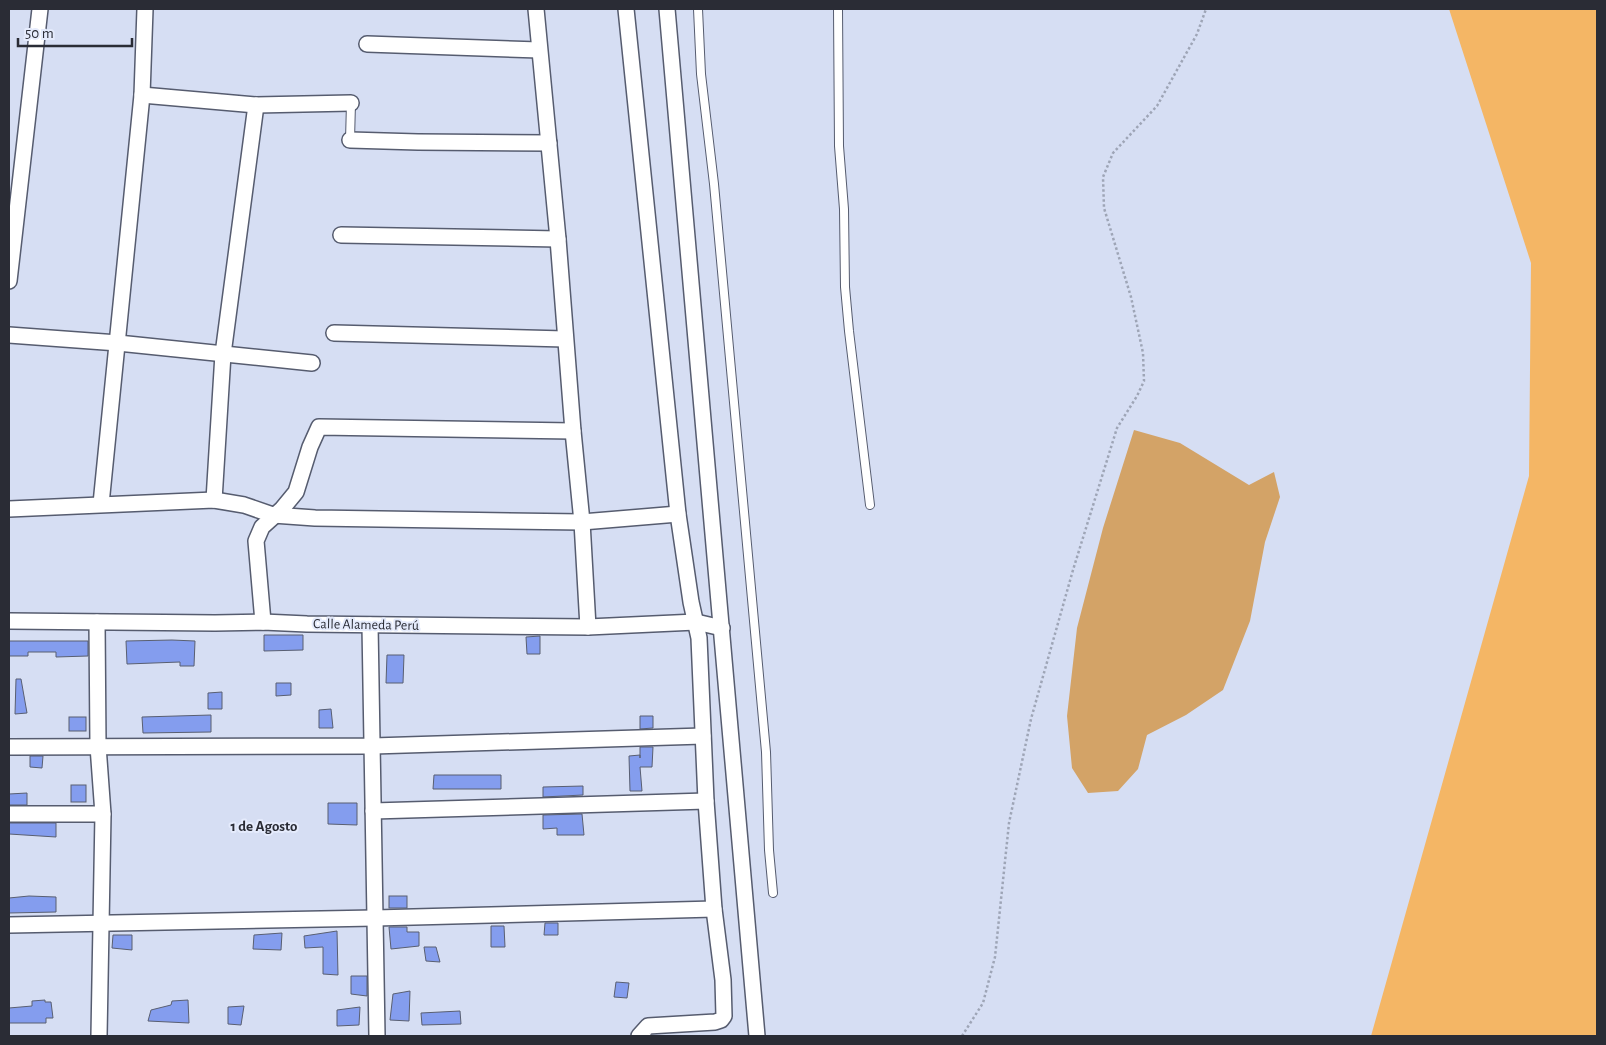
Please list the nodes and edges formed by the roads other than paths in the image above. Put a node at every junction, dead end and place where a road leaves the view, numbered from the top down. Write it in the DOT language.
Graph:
graph roads {
  1 [pos="40,9"];
  2 [pos="145,9"];
  3 [pos="536,9"];
  4 [pos="626,9"];
  5 [pos="667,9"];
  6 [pos="698,9"];
  7 [pos="838,9"];
  8 [pos="367,44"];
  9 [pos="539,50"];
  10 [pos="142,95"];
  11 [pos="351,103"];
  12 [pos="256,105"];
  13 [pos="350,140"];
  14 [pos="549,143"];
  15 [pos="341,235"];
  16 [pos="558,239"];
  17 [pos="9,281"];
  18 [pos="334,333"];
  19 [pos="9,335"];
  20 [pos="565,339"];
  21 [pos="118,343"];
  22 [pos="223,354"];
  23 [pos="312,363"];
  24 [pos="573,431"];
  25 [pos="214,500"];
  26 [pos="101,504"];
  27 [pos="870,505"];
  28 [pos="9,509"];
  29 [pos="678,514"];
  30 [pos="273,515"];
  31 [pos="582,522"];
  32 [pos="9,621"];
  33 [pos="97,622"];
  34 [pos="263,622"];
  35 [pos="696,622"];
  36 [pos="370,625"];
  37 [pos="588,627"];
  38 [pos="722,628"];
  39 [pos="703,736"];
  40 [pos="98,746"];
  41 [pos="373,746"];
  42 [pos="9,747"];
  43 [pos="706,801"];
  44 [pos="373,811"];
  45 [pos="9,814"];
  46 [pos="103,814"];
  47 [pos="773,893"];
  48 [pos="714,909"];
  49 [pos="375,918"];
  50 [pos="102,923"];
  51 [pos="9,925"];
  52 [pos="99,1036"];
  53 [pos="378,1036"];
  54 [pos="639,1036"];
  55 [pos="757,1036"];
  1 -- 17 [label="street"];
  2 -- 10 [label="street"];
  3 -- 9 [label="street"];
  4 -- 29 [label="street"];
  5 -- 38 [label="street"];
  6 -- 47 [label="lane"];
  7 -- 27 [label="lane"];
  8 -- 9 [label="street"];
  9 -- 14 [label="street"];
  10 -- 12 [label="street"];
  10 -- 21 [label="street"];
  11 -- 12 [label="street"];
  11 -- 13 [label="lane"];
  12 -- 22 [label="street"];
  13 -- 14 [label="street"];
  14 -- 16 [label="street"];
  15 -- 16 [label="street"];
  16 -- 20 [label="street"];
  18 -- 20 [label="street"];
  19 -- 21 [label="street"];
  20 -- 24 [label="street"];
  21 -- 22 [label="street"];
  21 -- 26 [label="street"];
  22 -- 23 [label="street"];
  22 -- 25 [label="street"];
  24 -- 30 [label="street"];
  24 -- 31 [label="street"];
  25 -- 26 [label="street"];
  25 -- 30 [label="street"];
  26 -- 28 [label="street"];
  29 -- 31 [label="street"];
  29 -- 35 [label="street"];
  30 -- 31 [label="street"];
  30 -- 34 [label="street"];
  31 -- 37 [label="street"];
  32 -- 33 [label="street, Calle Alameda Perú"];
  33 -- 34 [label="street, Calle Alameda Perú"];
  33 -- 40 [label="street"];
  34 -- 36 [label="street, Calle Alameda Perú"];
  35 -- 37 [label="street, Calle Alameda Perú"];
  35 -- 38 [label="street, Calle Alameda Perú"];
  35 -- 39 [label="street"];
  36 -- 37 [label="street, Calle Alameda Perú"];
  36 -- 41 [label="street"];
  38 -- 55 [label="street"];
  39 -- 41 [label="street"];
  39 -- 43 [label="street"];
  40 -- 41 [label="street"];
  40 -- 42 [label="street"];
  40 -- 46 [label="street"];
  41 -- 44 [label="street"];
  43 -- 44 [label="street"];
  43 -- 48 [label="street"];
  44 -- 49 [label="street"];
  45 -- 46 [label="street"];
  46 -- 50 [label="street"];
  48 -- 49 [label="street"];
  48 -- 54 [label="street"];
  49 -- 50 [label="street"];
  49 -- 53 [label="street"];
  50 -- 51 [label="street"];
  50 -- 52 [label="street"];
}
